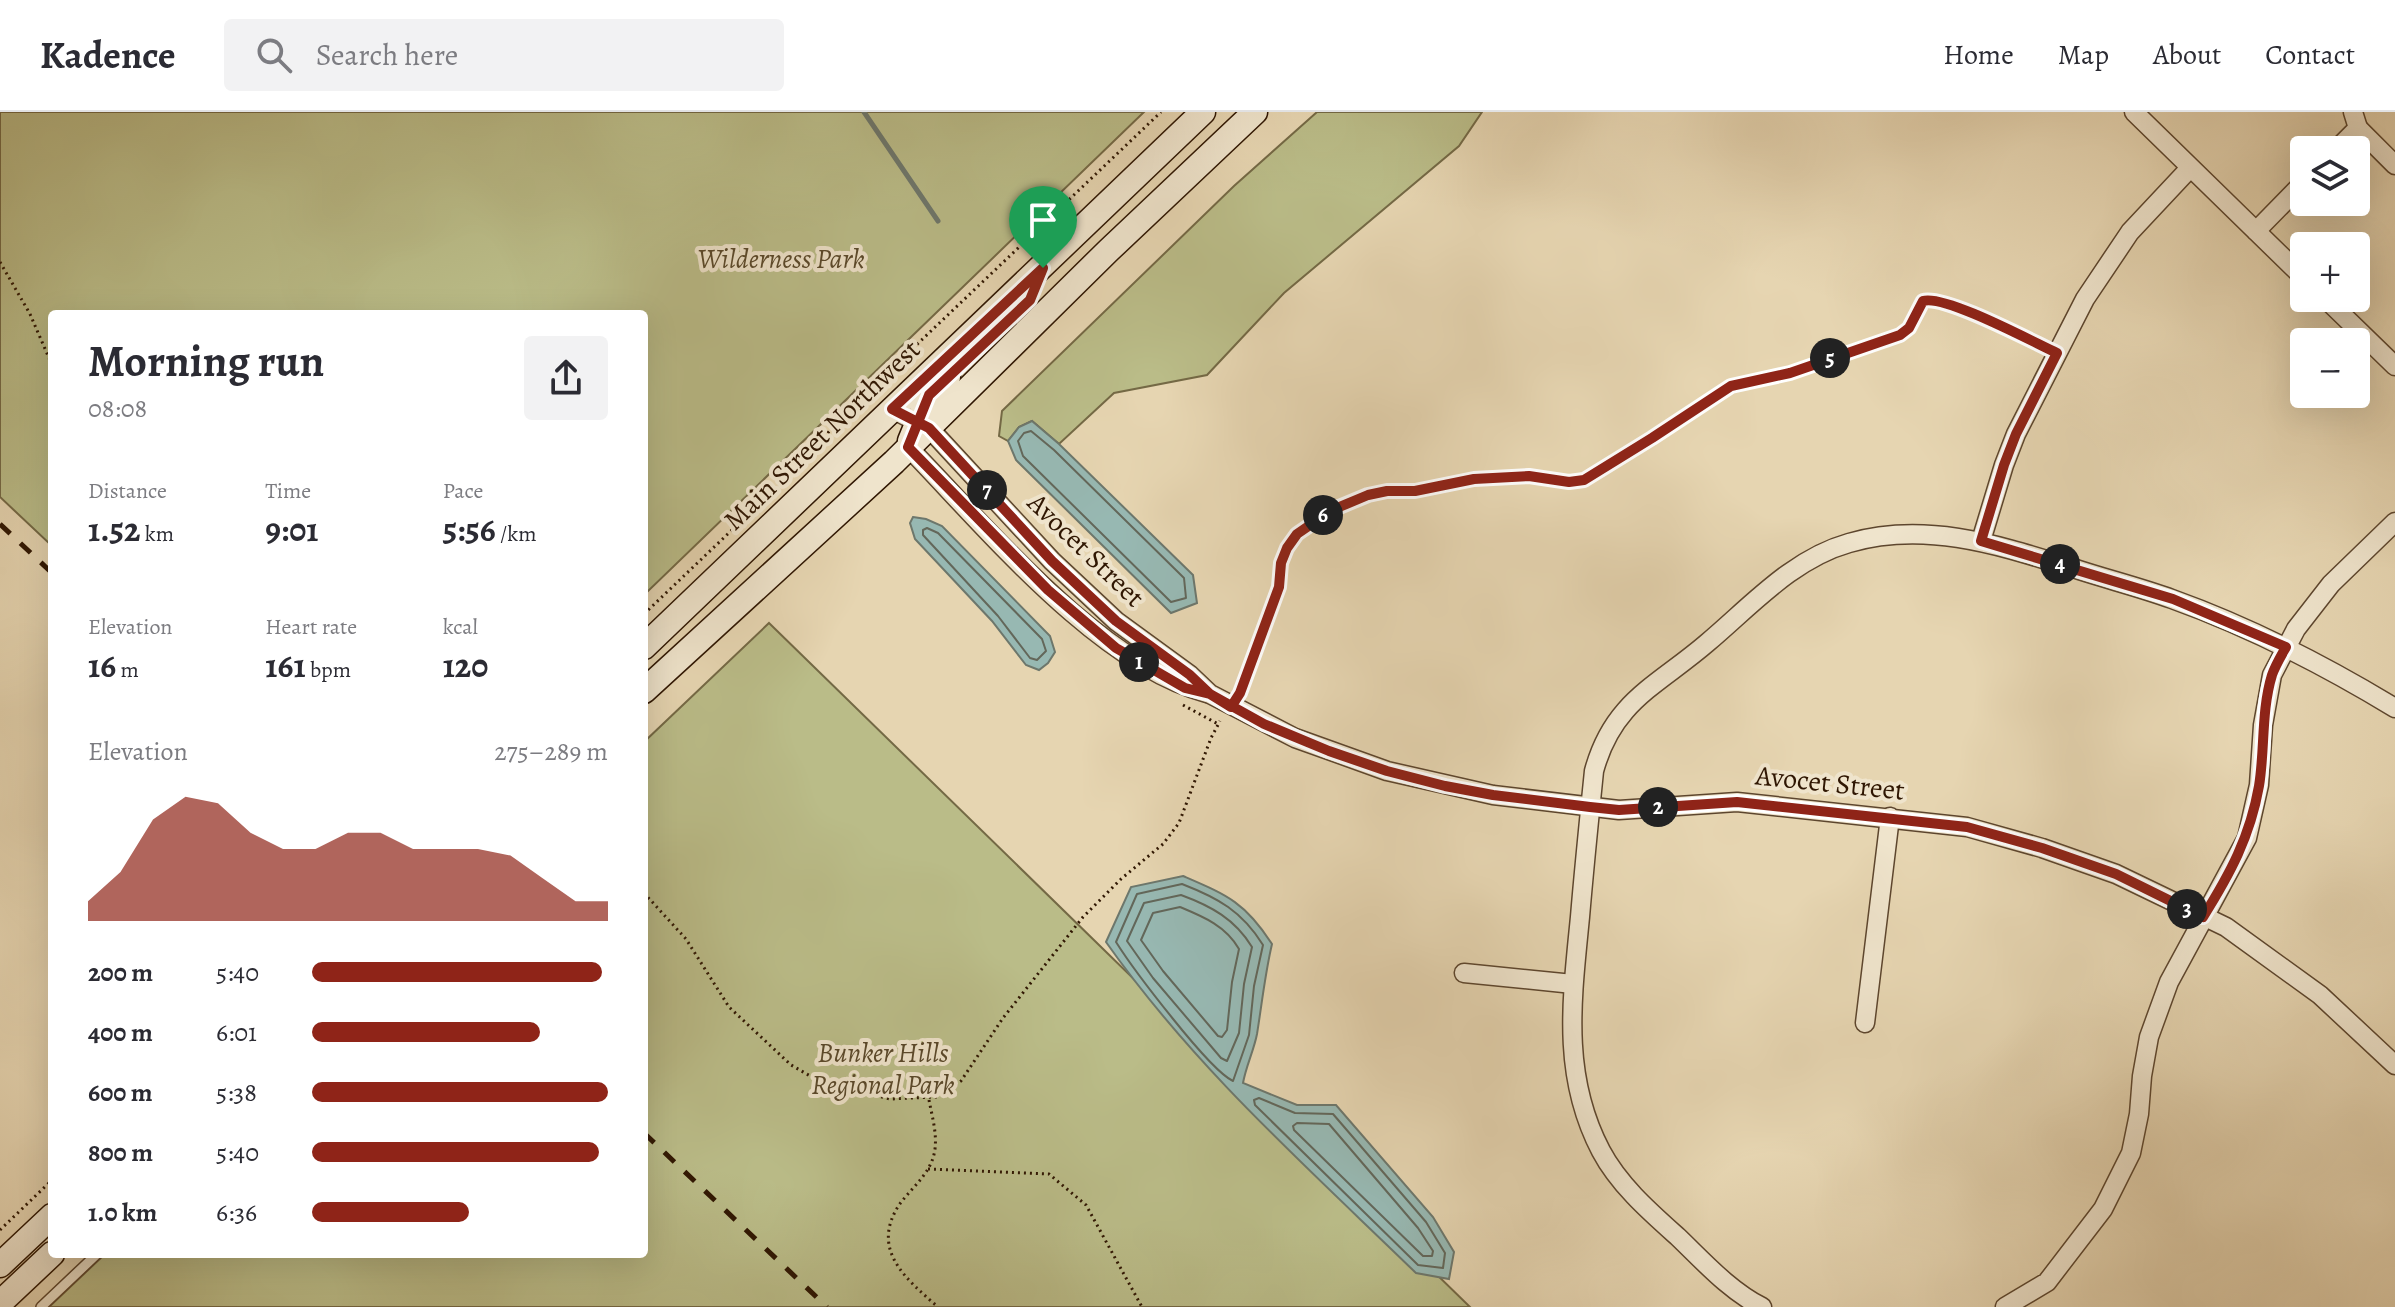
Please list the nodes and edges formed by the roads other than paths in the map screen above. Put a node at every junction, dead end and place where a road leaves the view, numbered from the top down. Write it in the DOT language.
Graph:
graph roads {
  1 [pos="1203,112"];
  2 [pos="1255,112"];
  3 [pos="2134,112"];
  4 [pos="2356,120"];
  5 [pos="2395,165"];
  6 [pos="2190,168"];
  7 [pos="2290,196"];
  8 [pos="2256,231"];
  9 [pos="2290,264"];
  10 [pos="1043,268"];
  11 [pos="2339,312"];
  12 [pos="2395,366"];
  13 [pos="892,409"];
  14 [pos="923,425"];
  15 [pos="908,447"];
  16 [pos="2395,522"];
  17 [pos="1981,541"];
  18 [pos="648,643"];
  19 [pos="2286,647"];
  20 [pos="648,687"];
  21 [pos="1210,694"];
  22 [pos="2395,708"];
  23 [pos="1590,807"];
  24 [pos="1890,817"];
  25 [pos="2203,917"];
  26 [pos="1464,973"];
  27 [pos="1573,984"];
  28 [pos="1865,1023"];
  29 [pos="2395,1065"];
  30 [pos="48,1220"];
  31 [pos="48,1258"];
  32 [pos="93,1258"];
  33 [pos="0,1265"];
  34 [pos="0,1303"];
  35 [pos="41,1307"];
  36 [pos="1762,1307"];
  37 [pos="2005,1307"];
  1 -- 10 [label="main road, Main Street Northwest"];
  2 -- 14 [label="main road, Main Street Northwest"];
  3 -- 6 [label="street"];
  4 -- 5 [label="street"];
  6 -- 8 [label="street"];
  6 -- 17 [label="street"];
  7 -- 8 [label="street"];
  8 -- 9 [label="street"];
  10 -- 13 [label="main road, Main Street Northwest"];
  10 -- 14 [label="main road, Main Street Northwest"];
  11 -- 12 [label="street"];
  13 -- 14 [label="street, Avocet Street"];
  13 -- 18 [label="main road, Main Street Northwest"];
  14 -- 15 [label="main road, Main Street Northwest"];
  14 -- 21 [label="street, Avocet Street"];
  15 -- 20 [label="main road, Main Street Northwest"];
  15 -- 21 [label="street, Avocet Street"];
  16 -- 19 [label="street"];
  17 -- 19 [label="street"];
  17 -- 23 [label="street"];
  19 -- 22 [label="street"];
  19 -- 25 [label="street"];
  21 -- 23 [label="street, Avocet Street"];
  23 -- 24 [label="street, Avocet Street"];
  23 -- 27 [label="street"];
  24 -- 25 [label="street, Avocet Street"];
  24 -- 28 [label="street"];
  25 -- 29 [label="street, Avocet Street"];
  25 -- 37 [label="street"];
  26 -- 27 [label="street"];
  27 -- 36 [label="street"];
  30 -- 33 [label="main road"];
  31 -- 34 [label="main road"];
  32 -- 35 [label="lane"];
}
